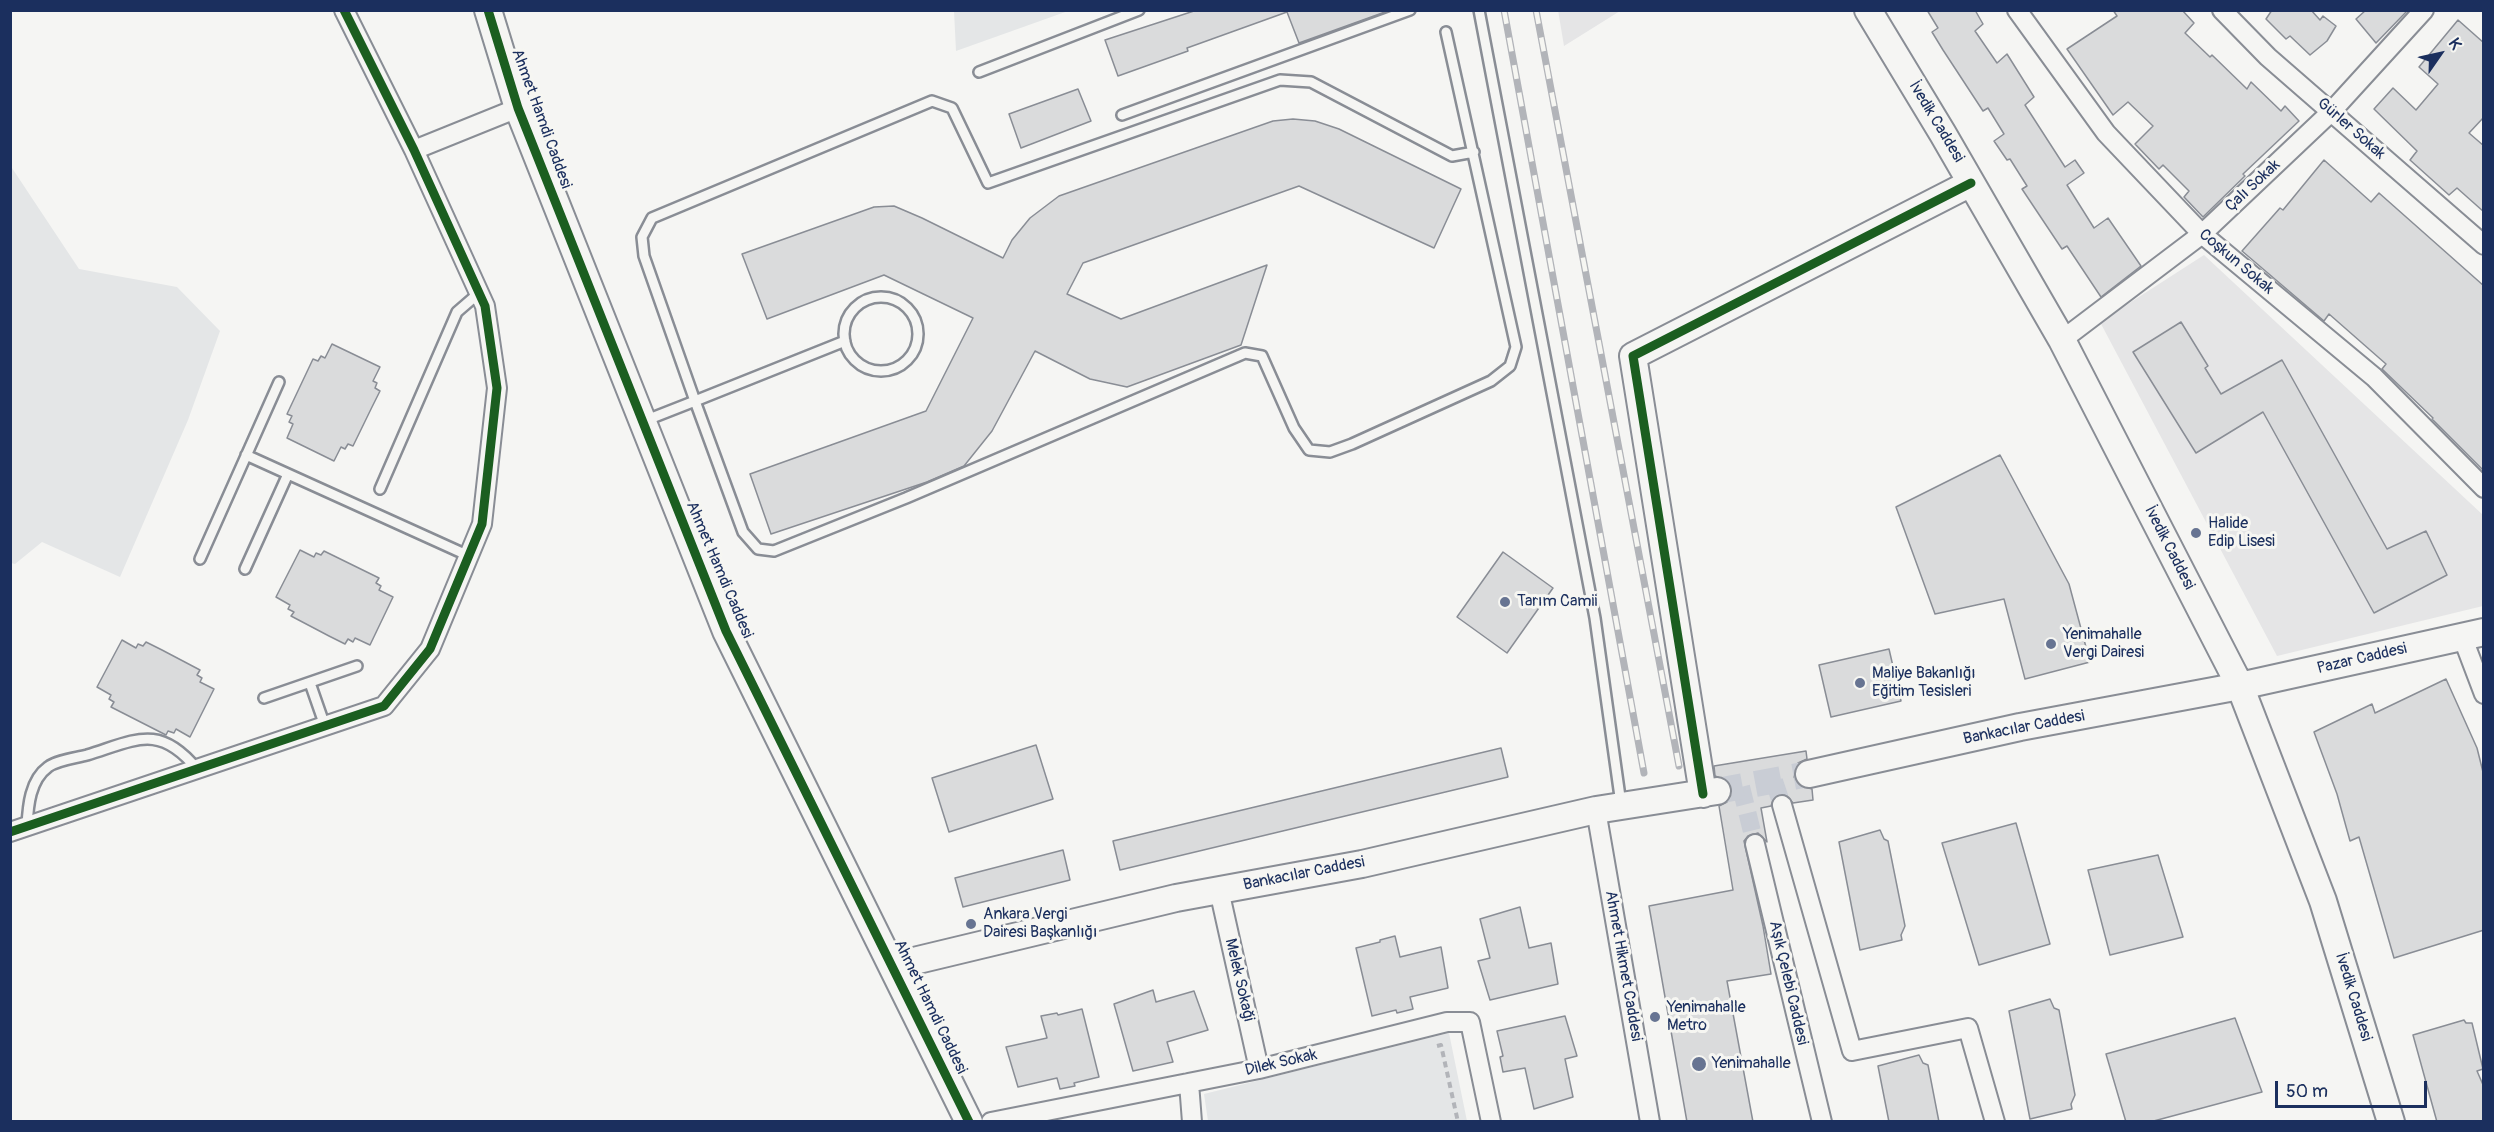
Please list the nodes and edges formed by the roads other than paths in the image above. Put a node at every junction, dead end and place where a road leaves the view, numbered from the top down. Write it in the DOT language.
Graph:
graph roads {
  1 [pos="344,10"];
  2 [pos="488,10"];
  3 [pos="1139,10"];
  4 [pos="1410,10"];
  5 [pos="1479,10"];
  6 [pos="1868,10"];
  7 [pos="2017,10"];
  8 [pos="2222,10"];
  9 [pos="2424,10"];
  10 [pos="1446,32"];
  11 [pos="979,72"];
  12 [pos="518,108"];
  13 [pos="2331,112"];
  14 [pos="1122,115"];
  15 [pos="414,150"];
  16 [pos="1474,152"];
  17 [pos="1971,183"];
  18 [pos="2202,234"];
  19 [pos="2484,245"];
  20 [pos="479,293"];
  21 [pos="2062,340"];
  22 [pos="844,341"];
  23 [pos="279,382"];
  24 [pos="695,401"];
  25 [pos="642,422"];
  26 [pos="246,455"];
  27 [pos="288,474"];
  28 [pos="2484,488"];
  29 [pos="380,489"];
  30 [pos="469,555"];
  31 [pos="200,559"];
  32 [pos="245,569"];
  33 [pos="2473,634"];
  34 [pos="357,666"];
  35 [pos="310,683"];
  36 [pos="2240,686"];
  37 [pos="2484,694"];
  38 [pos="264,698"];
  39 [pos="325,726"];
  40 [pos="197,769"];
  41 [pos="1809,774"];
  42 [pos="1782,805"];
  43 [pos="1621,807"];
  44 [pos="1596,810"];
  45 [pos="19,829"];
  46 [pos="1755,844"];
  47 [pos="1219,890"];
  48 [pos="893,966"];
  49 [pos="1259,1069"];
  50 [pos="1190,1083"];
  51 [pos="969,1122"];
  52 [pos="991,1122"];
  53 [pos="1192,1122"];
  54 [pos="1491,1122"];
  55 [pos="1650,1122"];
  56 [pos="1821,1122"];
  57 [pos="1995,1122"];
  58 [pos="2391,1122"];
  1 -- 15 [label="street"];
  2 -- 12 [label="main road, Ahmet Hamdi Caddesi"];
  3 -- 11 [label="lane"];
  4 -- 14 [label="lane"];
  5 -- 43 [label="lane"];
  6 -- 17 [label="main road, İvedik Caddesi"];
  7 -- 18 [label="street, Coşkun Sokak"];
  8 -- 13 [label="street, Gürler Sokak"];
  9 -- 13 [label="street, Çalı Sokak"];
  10 -- 16 [label="lane"];
  12 -- 15 [label="street"];
  12 -- 25 [label="main road, Ahmet Hamdi Caddesi"];
  13 -- 18 [label="street, Çalı Sokak"];
  13 -- 19 [label="street, Gürler Sokak"];
  15 -- 20 [label="street"];
  16 -- 24 [label="lane"];
  16 -- 24 [label="lane"];
  17 -- 21 [label="main road, İvedik Caddesi"];
  17 -- 43 [label="main road, Bankacılar Caddesi"];
  18 -- 21 [label="street, Çalı Sokak"];
  18 -- 28 [label="street, Coşkun Sokak"];
  20 -- 29 [label="lane"];
  20 -- 30 [label="street"];
  21 -- 36 [label="main road, İvedik Caddesi"];
  22 -- 22 [label="lane"];
  22 -- 24 [label="lane"];
  23 -- 26 [label="lane"];
  24 -- 25 [label="lane"];
  25 -- 48 [label="main road, Ahmet Hamdi Caddesi"];
  26 -- 27 [label="lane"];
  26 -- 31 [label="lane"];
  27 -- 30 [label="lane"];
  27 -- 32 [label="lane"];
  30 -- 39 [label="street"];
  33 -- 36 [label="main road, Pazar Caddesi"];
  33 -- 37 [label="street"];
  34 -- 35 [label="lane"];
  35 -- 38 [label="lane"];
  35 -- 39 [label="lane"];
  36 -- 41 [label="main road, Bankacılar Caddesi"];
  36 -- 58 [label="main road, İvedik Caddesi"];
  39 -- 40 [label="street"];
  40 -- 45 [label="street"];
  40 -- 45 [label="lane"];
  42 -- 57 [label="street"];
  43 -- 44 [label="main road, Bankacılar Caddesi"];
  44 -- 47 [label="main road, Bankacılar Caddesi"];
  44 -- 55 [label="street, Ahmet Hikmet Caddesi"];
  46 -- 56 [label="street, Aşık Çelebi Caddesi"];
  47 -- 48 [label="main road, Bankacılar Caddesi"];
  47 -- 49 [label="street, Melek Sokaği"];
  48 -- 51 [label="main road, Ahmet Hamdi Caddesi"];
  49 -- 50 [label="street, Dilek Sokak"];
  49 -- 54 [label="street, Dilek Sokak"];
  50 -- 52 [label="street, Dilek Sokak"];
  50 -- 53 [label="street"];
}
